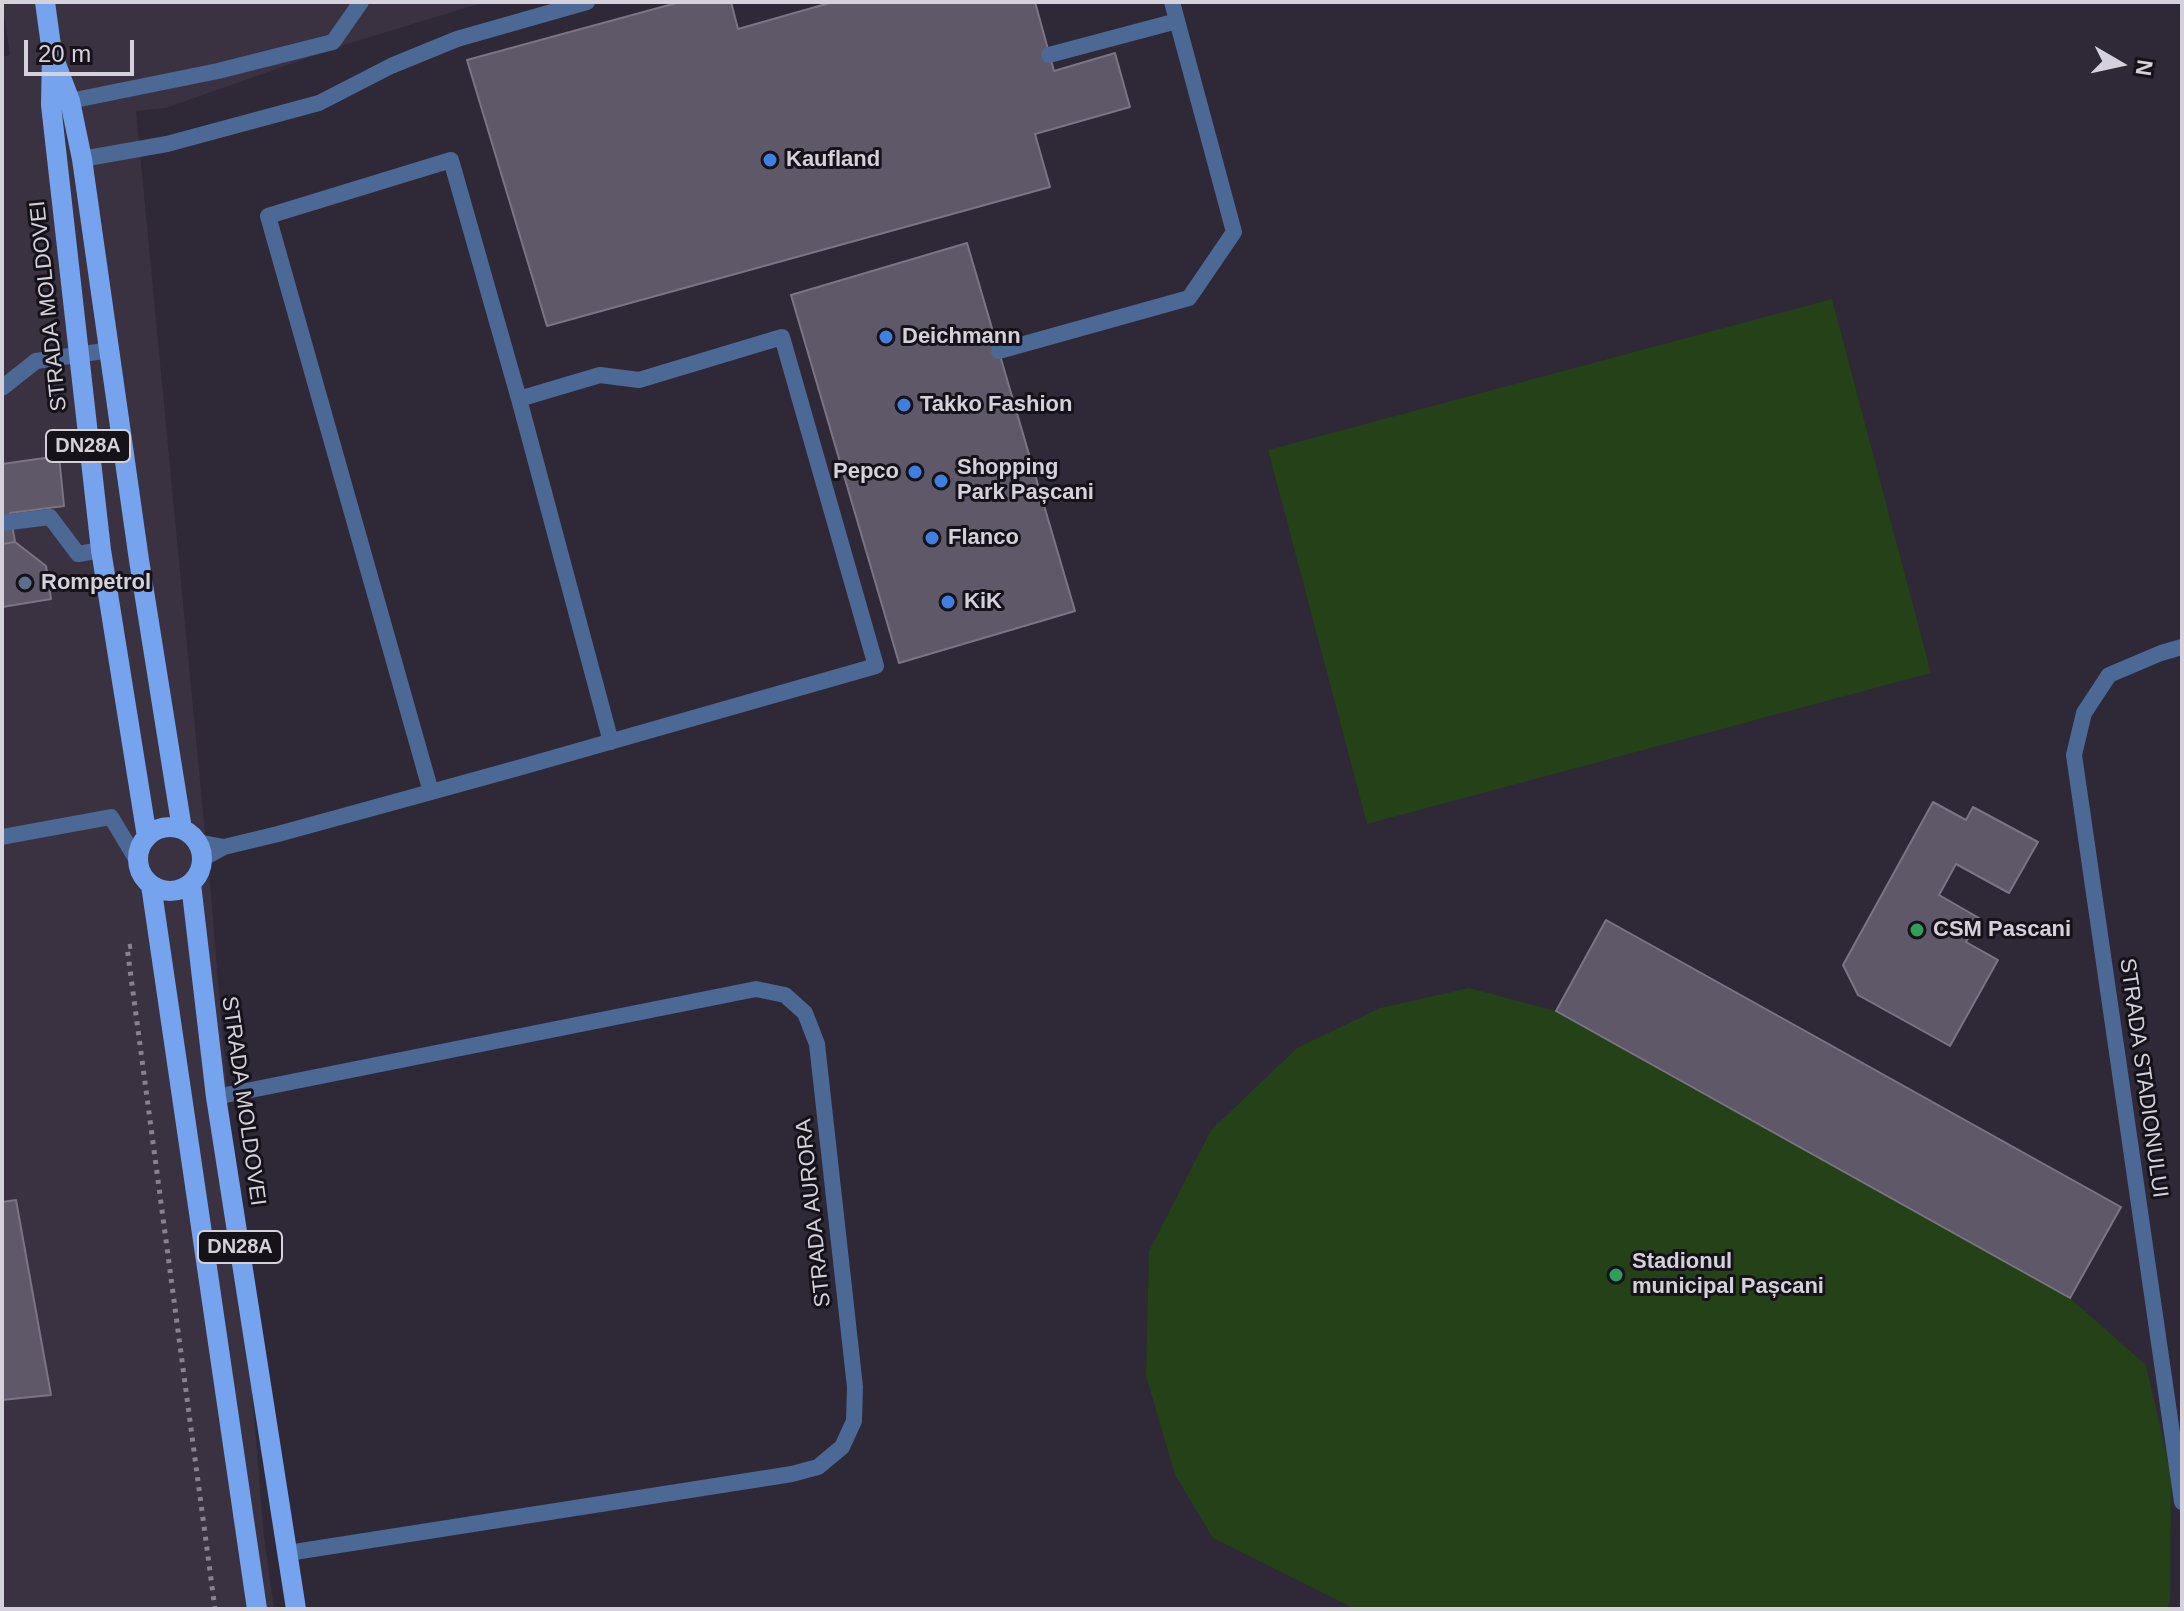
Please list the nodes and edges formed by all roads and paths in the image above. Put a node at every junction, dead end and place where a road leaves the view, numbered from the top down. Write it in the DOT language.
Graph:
graph roads {
  1 [pos="45,2"];
  2 [pos="361,2"];
  3 [pos="587,2"];
  4 [pos="1172,2"];
  5 [pos="1177,21"];
  6 [pos="52,53"];
  7 [pos="1049,55"];
  8 [pos="70,101"];
  9 [pos="82,159"];
  10 [pos="110,350"];
  11 [pos="999,351"];
  12 [pos="77,356"];
  13 [pos="2,388"];
  14 [pos="519,399"];
  15 [pos="2,523"];
  16 [pos="101,550"];
  17 [pos="2182,647"];
  18 [pos="611,742"];
  19 [pos="431,792"];
  20 [pos="2,837"];
  21 [pos="147,837"];
  22 [pos="194,843"];
  23 [pos="138,862"];
  24 [pos="191,884"];
  25 [pos="151,885"];
  26 [pos="161,941"];
  27 [pos="216,1097"];
  28 [pos="2182,1502"];
  29 [pos="288,1553"];
  30 [pos="215,1609"];
  31 [pos="257,1609"];
  32 [pos="296,1609"];
  1 -- 6 [label="main road, STRADA MOLDOVEI / DN28A"];
  2 -- 8 [label="street"];
  3 -- 9 [label="street"];
  4 -- 5 [label="street"];
  5 -- 7 [label="street"];
  5 -- 11 [label="street"];
  6 -- 8 [label="main road, STRADA MOLDOVEI / DN28A"];
  6 -- 12 [label="main road, STRADA MOLDOVEI / DN28A"];
  8 -- 9 [label="main road, STRADA MOLDOVEI / DN28A"];
  9 -- 10 [label="main road, STRADA MOLDOVEI / DN28A"];
  10 -- 12 [label="street"];
  10 -- 22 [label="main road, STRADA MOLDOVEI / DN28A"];
  12 -- 13 [label="street"];
  12 -- 16 [label="main road, STRADA MOLDOVEI / DN28A"];
  14 -- 18 [label="street"];
  14 -- 18 [label="street"];
  14 -- 19 [label="street"];
  15 -- 16 [label="street"];
  16 -- 21 [label="main road, STRADA MOLDOVEI / DN28A"];
  17 -- 28 [label="street, STRADA STADIONULUI"];
  18 -- 19 [label="street"];
  19 -- 22 [label="street"];
  20 -- 23 [label="street"];
  21 -- 22 [label="main road"];
  21 -- 23 [label="main road"];
  22 -- 24 [label="main road"];
  23 -- 25 [label="main road"];
  24 -- 25 [label="main road"];
  24 -- 27 [label="main road, STRADA MOLDOVEI / DN28A"];
  25 -- 26 [label="main road, DN28A"];
  26 -- 30 [label="path"];
  26 -- 31 [label="main road, DN28A"];
  27 -- 29 [label="main road, STRADA MOLDOVEI / DN28A"];
  27 -- 29 [label="street, STRADA AURORA"];
  29 -- 32 [label="main road, STRADA MOLDOVEI / DN28A"];
}
